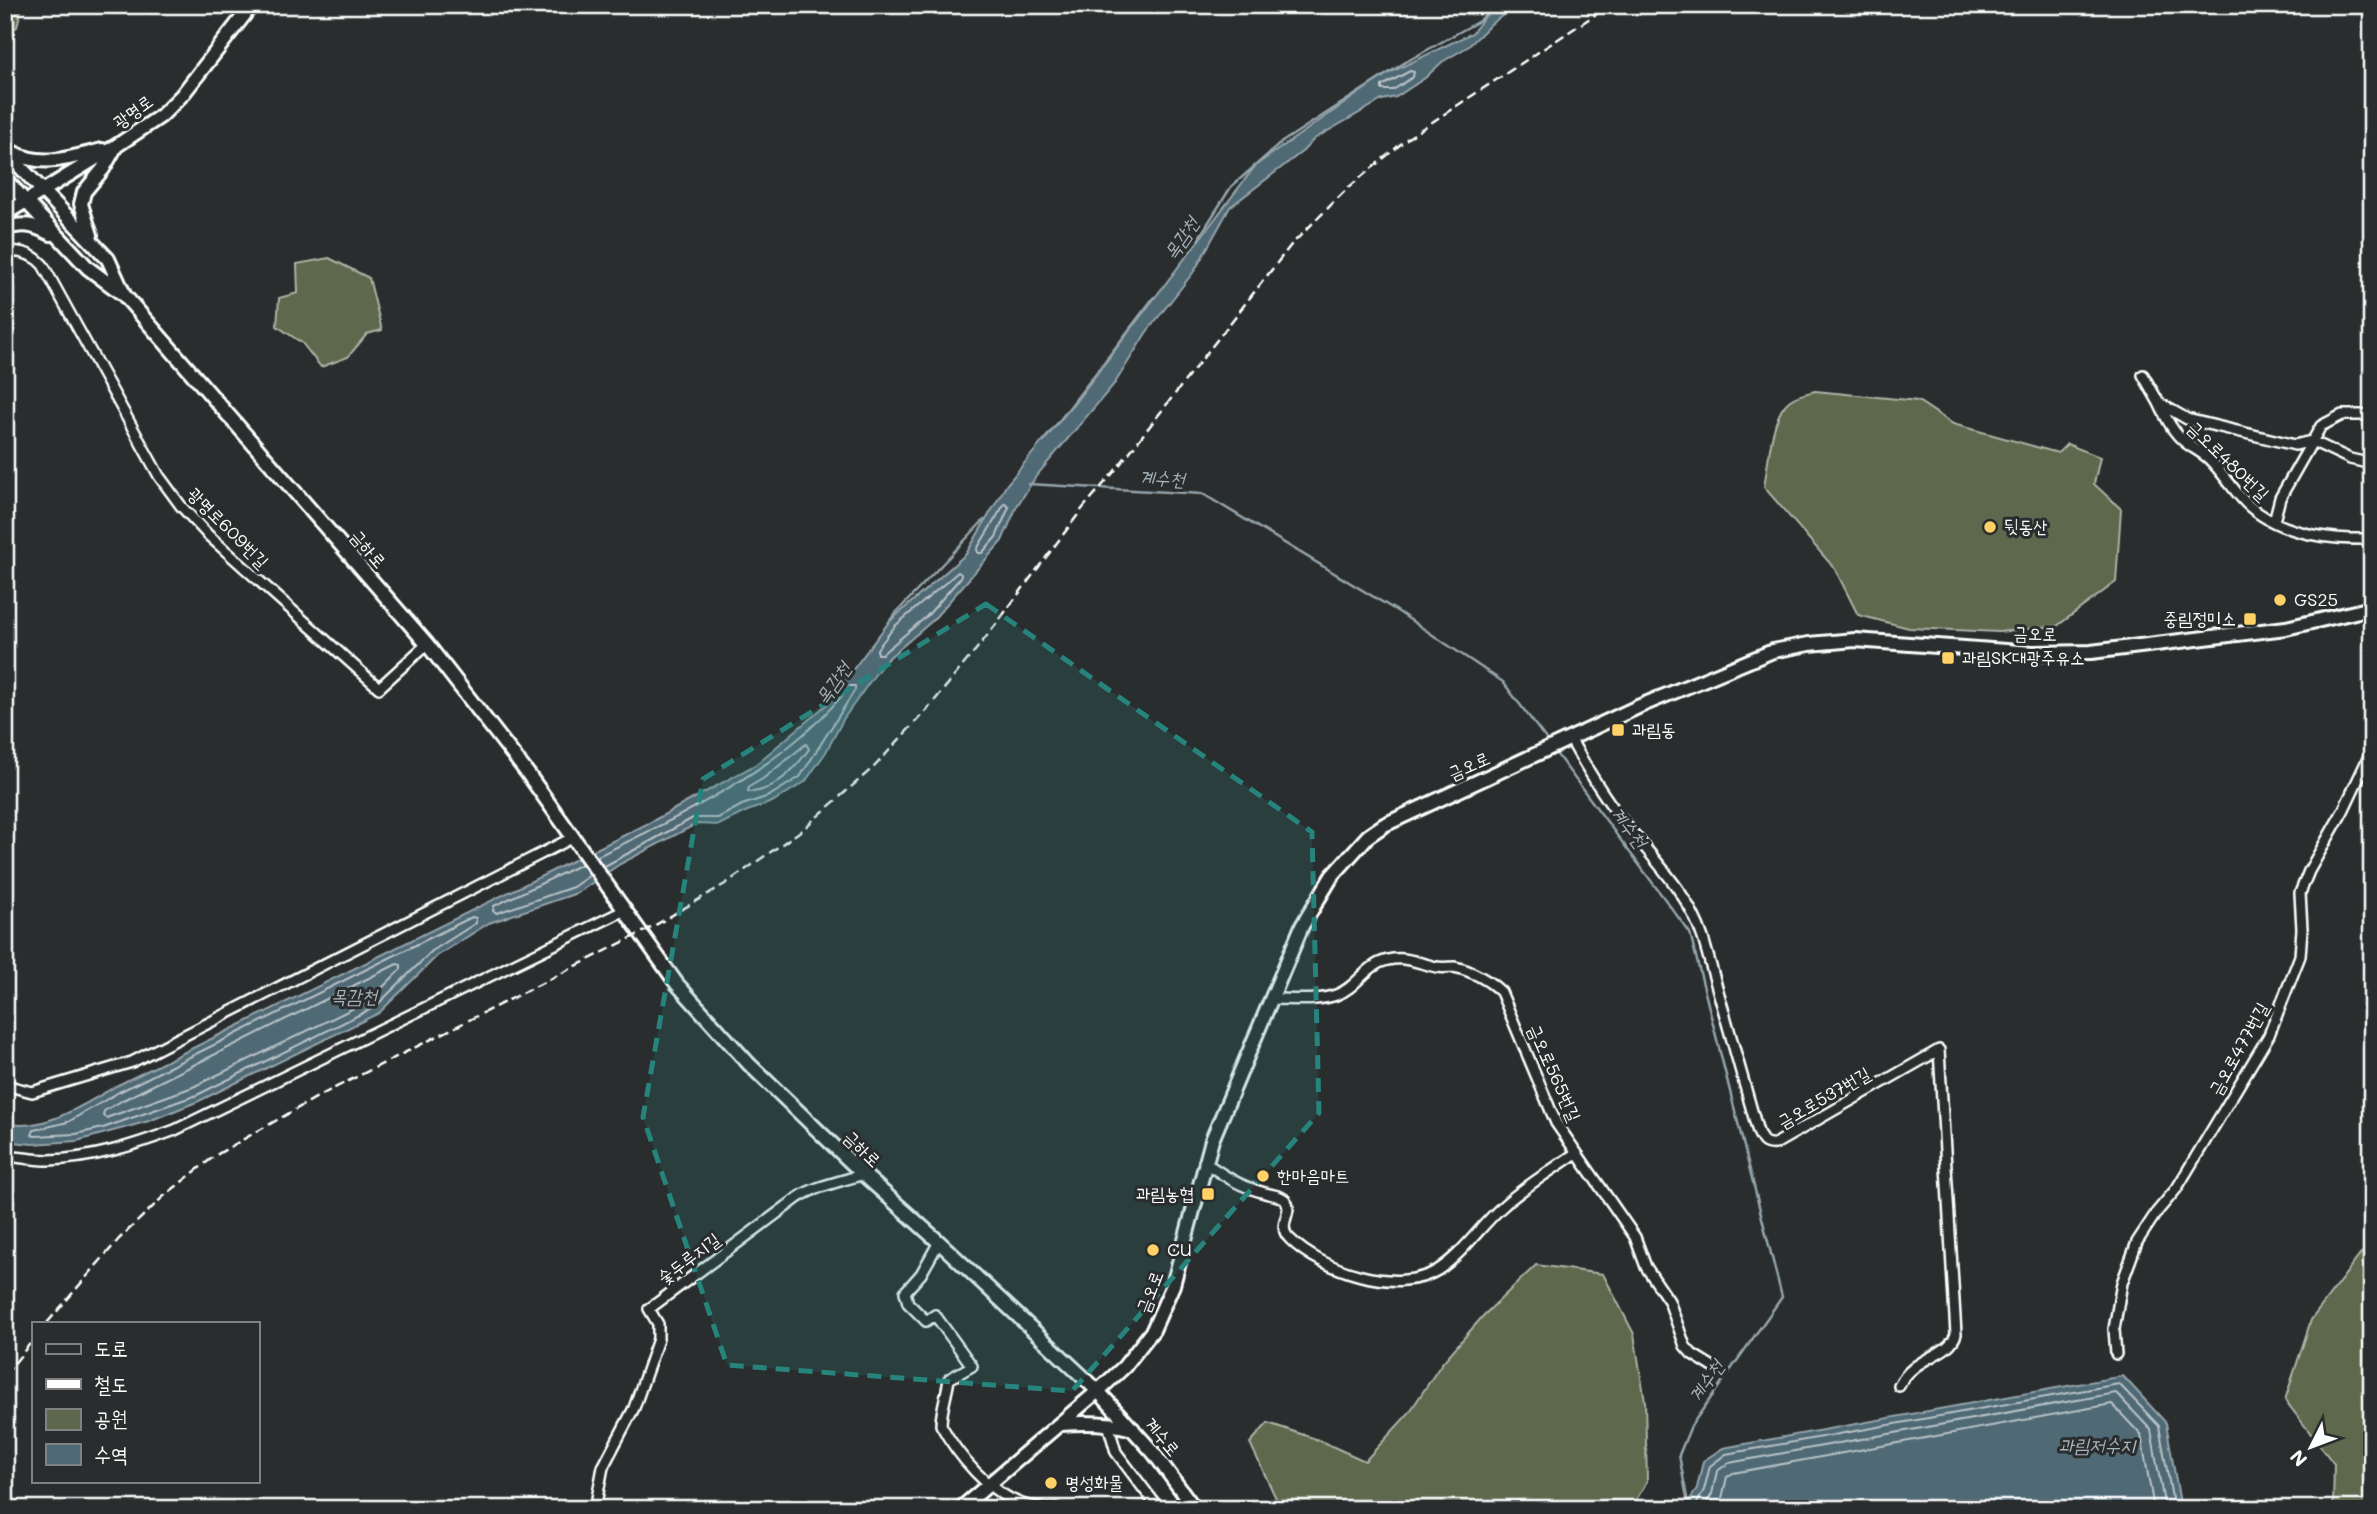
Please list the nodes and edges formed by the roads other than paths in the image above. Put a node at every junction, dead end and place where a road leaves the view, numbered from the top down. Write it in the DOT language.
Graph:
graph roads {
  1 [pos="252,5"];
  2 [pos="116,146"];
  3 [pos="5,149"];
  4 [pos="5,179"];
  5 [pos="44,190"];
  6 [pos="26,201"];
  7 [pos="5,214"];
  8 [pos="5,229"];
  9 [pos="61,239"];
  10 [pos="94,243"];
  11 [pos="5,252"];
  12 [pos="124,295"];
  13 [pos="2143,375"];
  14 [pos="2159,403"];
  15 [pos="2372,415"];
  16 [pos="2312,441"];
  17 [pos="2372,464"];
  18 [pos="2274,521"];
  19 [pos="2372,538"];
  20 [pos="2372,608"];
  21 [pos="427,644"];
  22 [pos="1567,742"];
  23 [pos="2372,750"];
  24 [pos="572,838"];
  25 [pos="625,910"];
  26 [pos="1270,999"];
  27 [pos="5,1085"];
  28 [pos="1576,1153"];
  29 [pos="5,1156"];
  30 [pos="1205,1162"];
  31 [pos="863,1174"];
  32 [pos="939,1242"];
  33 [pos="2116,1354"];
  34 [pos="1718,1370"];
  35 [pos="1899,1386"];
  36 [pos="1098,1391"];
  37 [pos="1061,1424"];
  38 [pos="1108,1424"];
  39 [pos="1133,1429"];
  40 [pos="987,1486"];
  41 [pos="595,1509"];
  42 [pos="960,1509"];
  43 [pos="1060,1509"];
  44 [pos="1159,1509"];
  45 [pos="1195,1509"];
  1 -- 2 [label="main road, 광명로"];
  2 -- 3 [label="main road"];
  2 -- 5 [label="main road, 광명로"];
  2 -- 10 [label="main road"];
  3 -- 5 [label="main road, 금하로"];
  4 -- 6 [label="main road, 금하로"];
  5 -- 6 [label="main road, 광명로"];
  5 -- 10 [label="main road, 금하로"];
  6 -- 7 [label="main road, 광명로"];
  6 -- 9 [label="main road, 금하로"];
  8 -- 9 [label="main road"];
  9 -- 12 [label="main road, 금하로"];
  10 -- 12 [label="main road, 금하로"];
  11 -- 21 [label="street, 광명로609번길"];
  12 -- 21 [label="main road, 금하로"];
  13 -- 14 [label="street, 금오로480번길"];
  14 -- 16 [label="street"];
  14 -- 18 [label="street, 금오로480번길"];
  15 -- 16 [label="street"];
  16 -- 17 [label="street"];
  16 -- 18 [label="street"];
  18 -- 19 [label="street, 금오로480번길"];
  20 -- 22 [label="main road, 금오로"];
  21 -- 24 [label="main road, 금하로"];
  22 -- 26 [label="main road, 금오로"];
  22 -- 35 [label="street, 금오로537번길"];
  23 -- 33 [label="street, 금오로477번길"];
  24 -- 25 [label="main road, 금하로"];
  24 -- 27 [label="street"];
  25 -- 29 [label="street"];
  25 -- 31 [label="main road, 금하로"];
  26 -- 28 [label="street, 금오로565번길"];
  26 -- 30 [label="main road, 금오로"];
  28 -- 30 [label="street"];
  28 -- 34 [label="street, 금오로565번길"];
  30 -- 36 [label="main road, 금오로"];
  31 -- 32 [label="main road, 금하로"];
  31 -- 41 [label="street, 숯두루지길"];
  32 -- 36 [label="main road, 금하로"];
  32 -- 40 [label="street"];
  36 -- 37 [label="main road, 금오로"];
  36 -- 39 [label="main road, 계수로"];
  37 -- 38 [label="main road"];
  37 -- 40 [label="main road, 금오로"];
  38 -- 39 [label="main road"];
  38 -- 44 [label="street"];
  39 -- 45 [label="main road, 계수로"];
  40 -- 42 [label="main road, 금오로"];
  40 -- 43 [label="street"];
}
